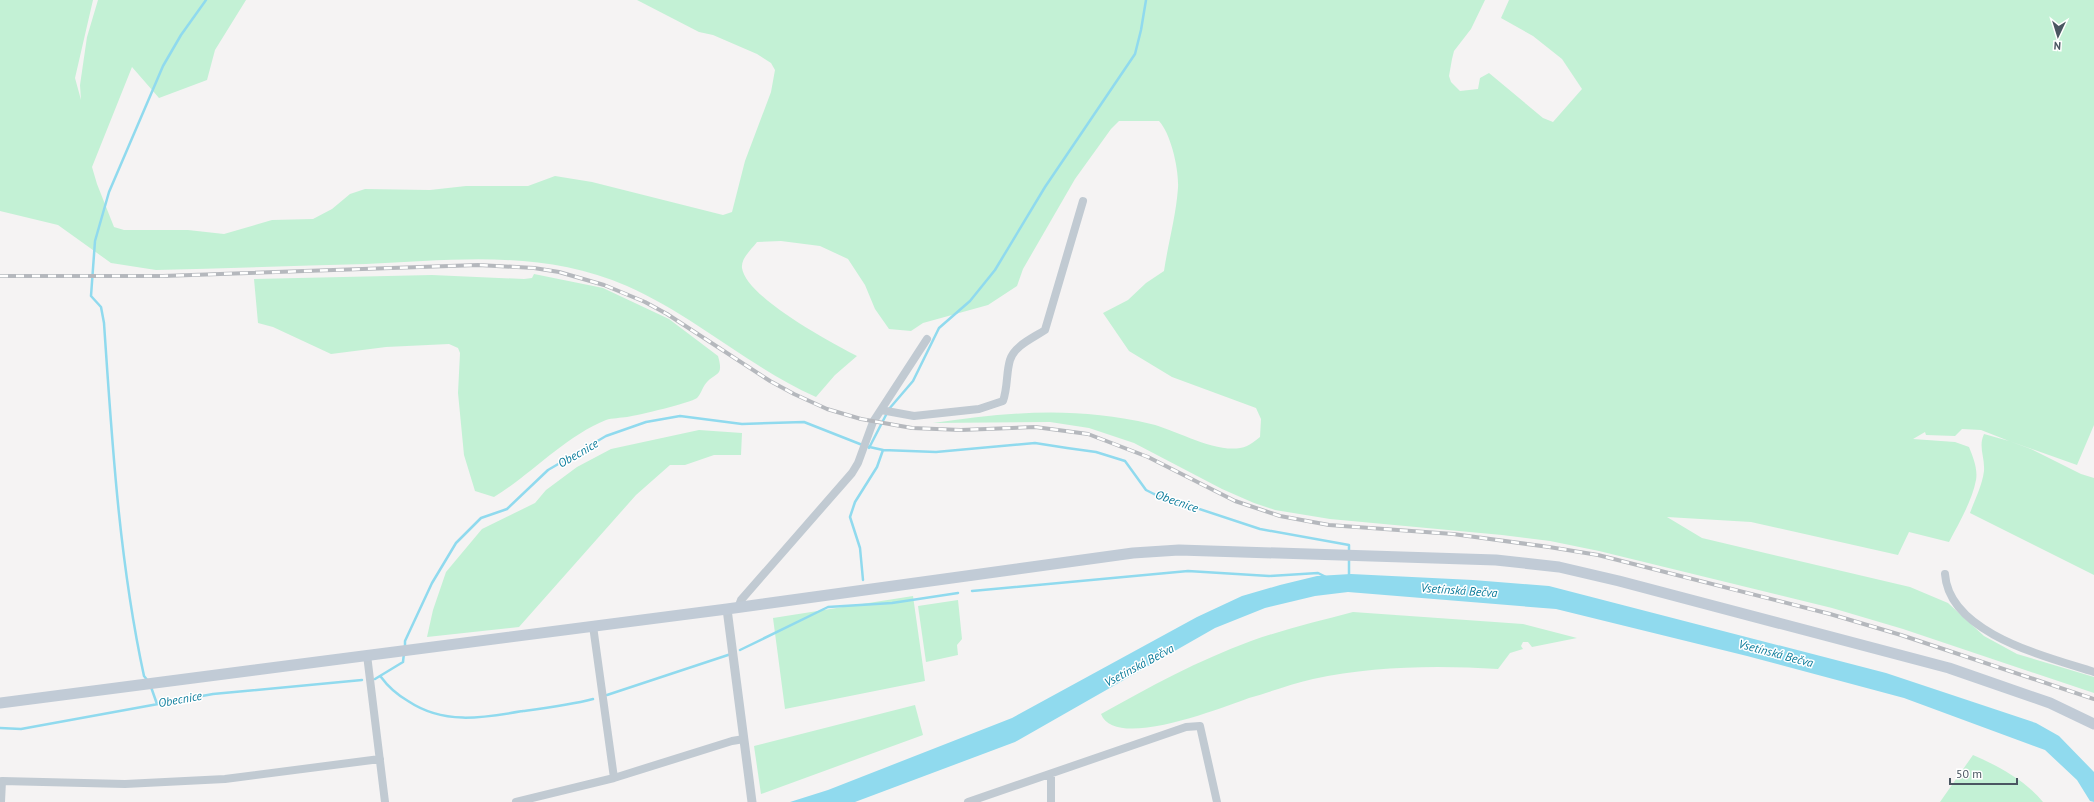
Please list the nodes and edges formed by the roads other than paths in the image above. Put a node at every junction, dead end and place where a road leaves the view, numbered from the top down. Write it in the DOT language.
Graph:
graph roads {
  1 [pos="1083,201"];
  2 [pos="927,339"];
  3 [pos="881,410"];
  4 [pos="1945,574"];
  5 [pos="732,608"];
  6 [pos="593,626"];
  7 [pos="367,655"];
  8 [pos="2094,672"];
  9 [pos="0,703"];
  10 [pos="2094,724"];
  11 [pos="744,742"];
  12 [pos="380,759"];
  13 [pos="1051,774"];
  14 [pos="614,778"];
  15 [pos="1,802"];
  16 [pos="385,802"];
  17 [pos="516,802"];
  18 [pos="752,802"];
  19 [pos="968,802"];
  20 [pos="1051,802"];
  21 [pos="1217,802"];
  1 -- 3 [label="street"];
  2 -- 3 [label="street"];
  3 -- 5 [label="street"];
  4 -- 8 [label="street"];
  5 -- 6 [label="main road"];
  5 -- 10 [label="main road"];
  5 -- 11 [label="street"];
  6 -- 7 [label="main road"];
  6 -- 14 [label="street"];
  7 -- 9 [label="main road"];
  7 -- 12 [label="street"];
  11 -- 14 [label="street"];
  11 -- 18 [label="street"];
  12 -- 15 [label="street"];
  12 -- 16 [label="street"];
  13 -- 19 [label="street"];
  13 -- 20 [label="street"];
  13 -- 21 [label="street"];
  14 -- 17 [label="street"];
}
